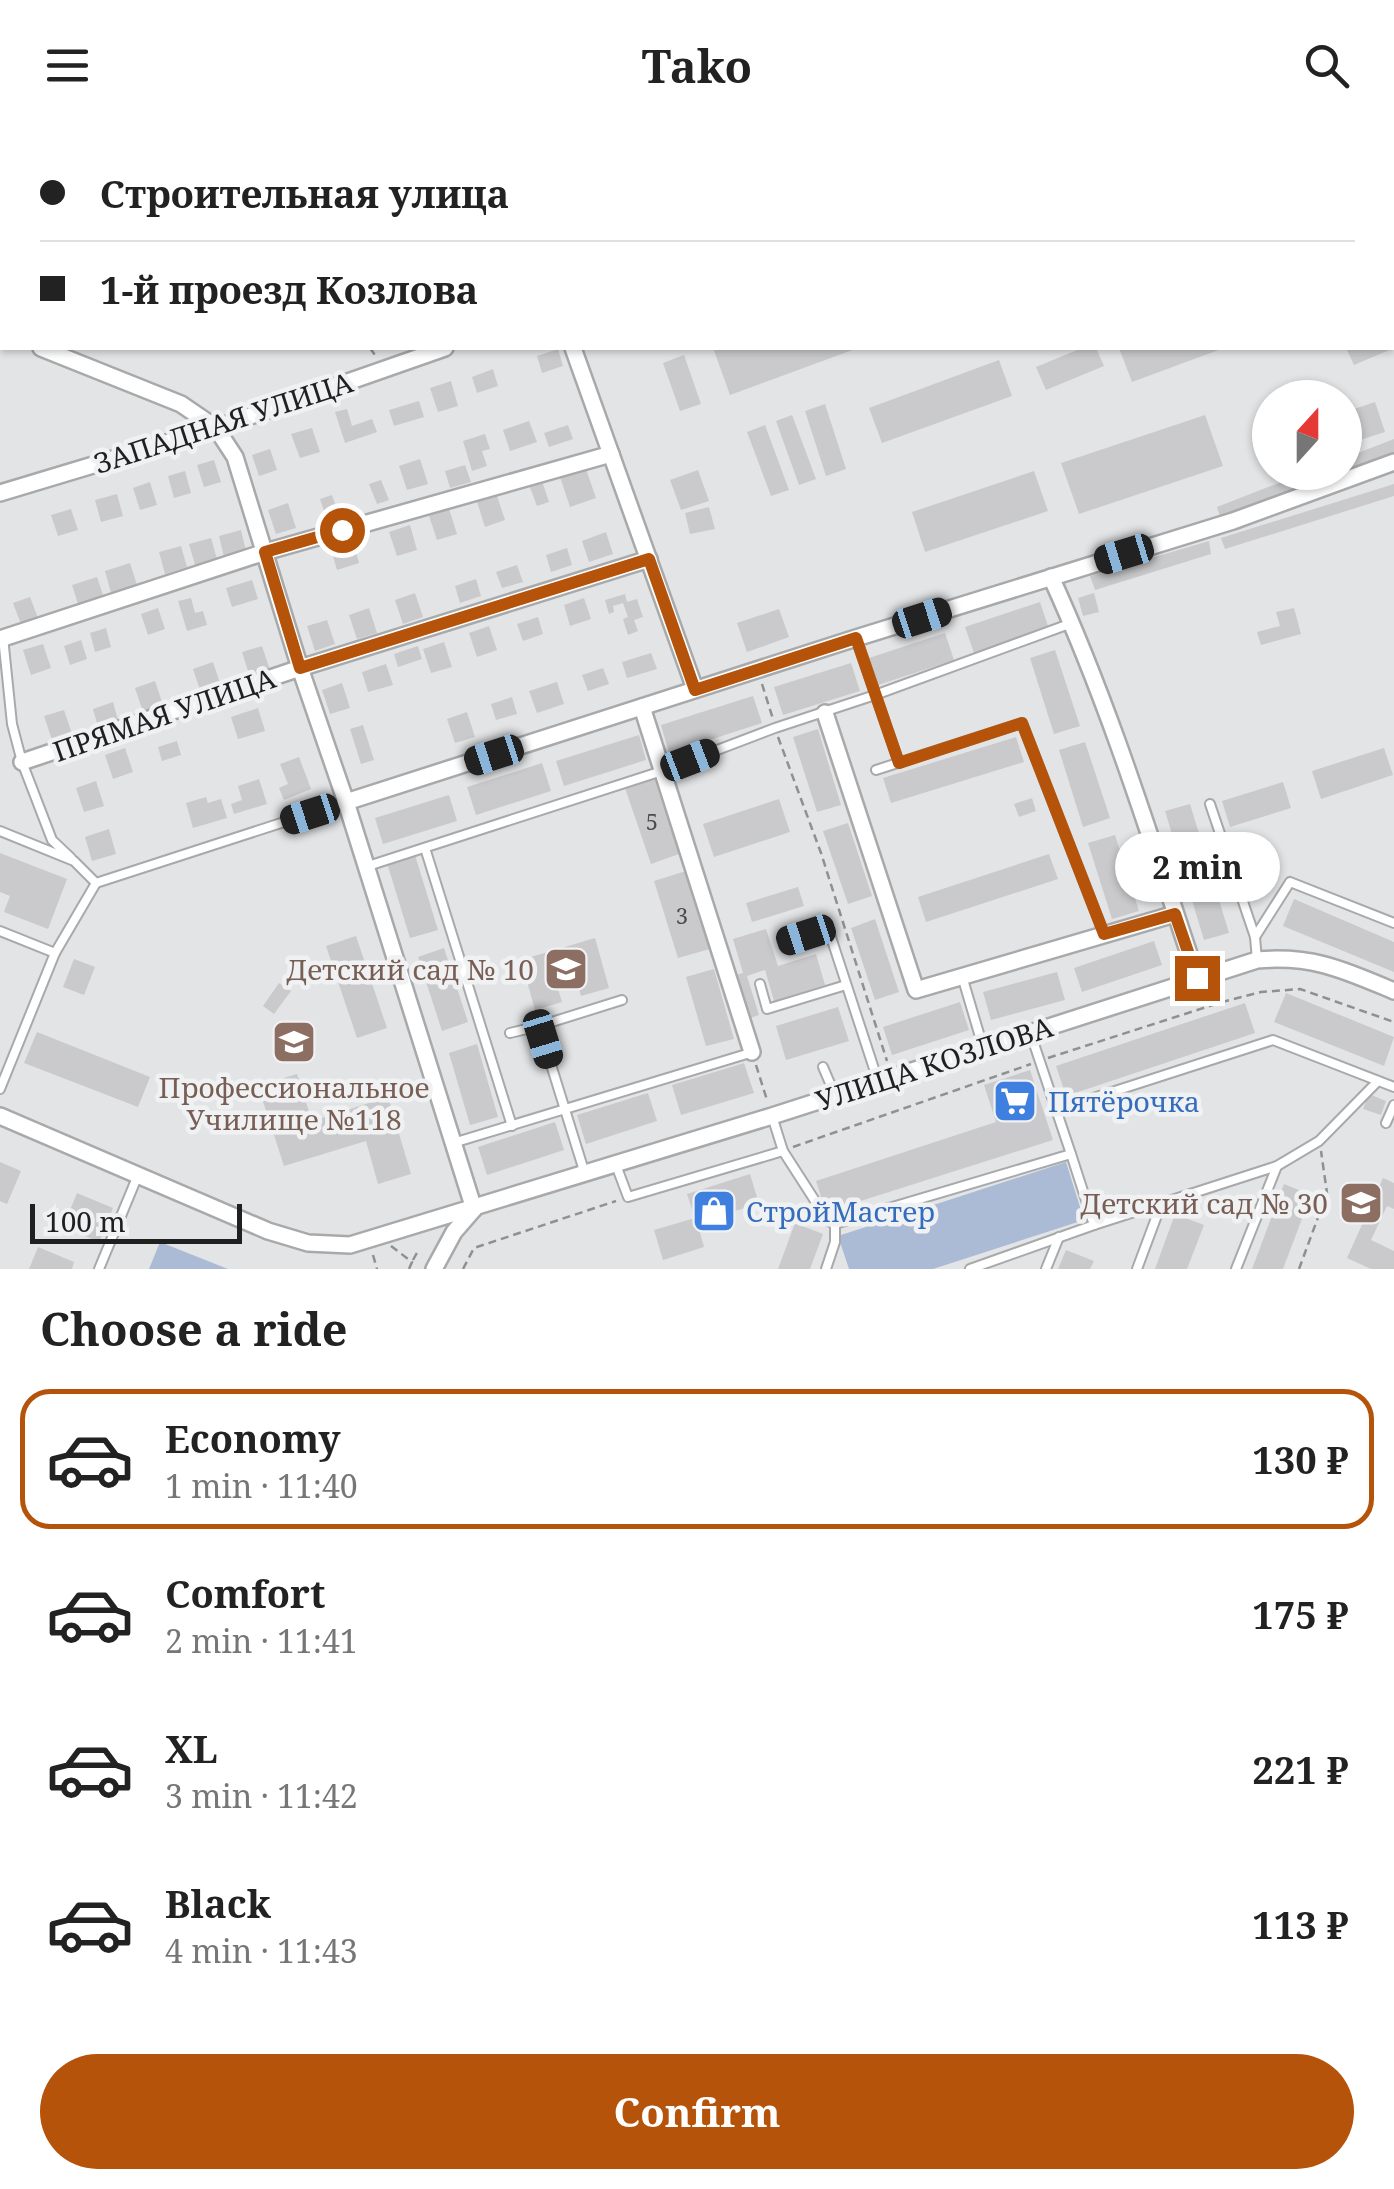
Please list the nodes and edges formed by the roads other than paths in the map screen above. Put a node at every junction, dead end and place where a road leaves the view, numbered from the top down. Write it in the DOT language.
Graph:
graph roads {
  1 [pos="46,350"];
  2 [pos="439,350"];
  3 [pos="574,350"];
  4 [pos="216,428"];
  5 [pos="611,454"];
  6 [pos="1394,462"];
  7 [pos="0,493"];
  8 [pos="265,552"];
  9 [pos="649,559"];
  10 [pos="1052,577"];
  11 [pos="1072,623"];
  12 [pos="2,638"];
  13 [pos="856,638"];
  14 [pos="300,668"];
  15 [pos="695,690"];
  16 [pos="875,696"];
  17 [pos="642,707"];
  18 [pos="825,713"];
  19 [pos="22,762"];
  20 [pos="899,763"];
  21 [pos="876,770"];
  22 [pos="662,771"];
  23 [pos="346,802"];
  24 [pos="1210,804"];
  25 [pos="0,832"];
  26 [pos="425,848"];
  27 [pos="74,861"];
  28 [pos="366,867"];
  29 [pos="96,883"];
  30 [pos="1175,914"];
  31 [pos="1394,924"];
  32 [pos="0,931"];
  33 [pos="1104,934"];
  34 [pos="1255,936"];
  35 [pos="784,942"];
  36 [pos="55,952"];
  37 [pos="1257,960"];
  38 [pos="962,976"];
  39 [pos="1197,978"];
  40 [pos="760,984"];
  41 [pos="846,984"];
  42 [pos="1394,992"];
  43 [pos="622,1000"];
  44 [pos="539,1026"];
  45 [pos="1030,1032"];
  46 [pos="510,1033"];
  47 [pos="984,1047"];
  48 [pos="752,1052"];
  49 [pos="823,1068"];
  50 [pos="885,1078"];
  51 [pos="1378,1081"];
  52 [pos="1394,1087"];
  53 [pos="0,1090"];
  54 [pos="834,1095"];
  55 [pos="1394,1105"];
  56 [pos="563,1108"];
  57 [pos="1056,1110"];
  58 [pos="0,1116"];
  59 [pos="772,1116"];
  60 [pos="1386,1123"];
  61 [pos="512,1126"];
  62 [pos="454,1143"];
  63 [pos="782,1151"];
  64 [pos="1072,1154"];
  65 [pos="616,1165"];
  66 [pos="1277,1166"];
  67 [pos="138,1174"];
  68 [pos="584,1174"];
  69 [pos="1162,1202"];
  70 [pos="474,1209"];
  71 [pos="835,1224"];
  72 [pos="1094,1225"];
  73 [pos="1059,1237"];
  74 [pos="99,1269"];
  75 [pos="434,1269"];
  76 [pos="826,1269"];
  77 [pos="970,1269"];
  78 [pos="1046,1269"];
  79 [pos="1137,1269"];
  80 [pos="1236,1269"];
  1 -- 4 [label="street"];
  2 -- 4 [label="street, ЗАПАДНАЯ УЛИЦА"];
  3 -- 5 [label="street"];
  4 -- 7 [label="street, ЗАПАДНАЯ УЛИЦА"];
  4 -- 8 [label="street"];
  5 -- 8 [label="street"];
  5 -- 9 [label="street"];
  6 -- 10 [label="street"];
  8 -- 12 [label="street"];
  8 -- 14 [label="street"];
  9 -- 14 [label="street, ПРЯМАЯ УЛИЦА"];
  9 -- 15 [label="street"];
  10 -- 11 [label="street"];
  10 -- 13 [label="street"];
  11 -- 16 [label="lane"];
  11 -- 30 [label="street"];
  12 -- 19 [label="lane"];
  13 -- 15 [label="street"];
  13 -- 16 [label="lane"];
  14 -- 19 [label="street, ПРЯМАЯ УЛИЦА"];
  14 -- 23 [label="street"];
  15 -- 17 [label="street"];
  16 -- 18 [label="lane"];
  16 -- 20 [label="lane"];
  17 -- 22 [label="street"];
  17 -- 23 [label="street"];
  18 -- 22 [label="lane"];
  18 -- 38 [label="street"];
  19 -- 27 [label="lane"];
  20 -- 21 [label="lane"];
  20 -- 33 [label="lane"];
  22 -- 26 [label="lane"];
  22 -- 48 [label="street"];
  23 -- 28 [label="street"];
  23 -- 29 [label="lane"];
  24 -- 34 [label="lane"];
  25 -- 27 [label="lane"];
  26 -- 28 [label="lane"];
  26 -- 61 [label="lane"];
  27 -- 29 [label="lane"];
  28 -- 62 [label="street"];
  29 -- 36 [label="lane"];
  30 -- 33 [label="street"];
  30 -- 39 [label="street"];
  31 -- 34 [label="lane"];
  32 -- 36 [label="lane"];
  33 -- 38 [label="street"];
  34 -- 37 [label="lane"];
  35 -- 41 [label="lane"];
  36 -- 53 [label="lane"];
  37 -- 39 [label="street, УЛИЦА КОЗЛОВА"];
  37 -- 42 [label="street, УЛИЦА КОЗЛОВА"];
  38 -- 47 [label="lane"];
  39 -- 45 [label="street, УЛИЦА КОЗЛОВА"];
  40 -- 41 [label="lane"];
  41 -- 50 [label="lane"];
  43 -- 44 [label="lane"];
  44 -- 46 [label="lane"];
  44 -- 56 [label="lane"];
  45 -- 47 [label="street, УЛИЦА КОЗЛОВА"];
  45 -- 57 [label="lane"];
  47 -- 50 [label="street, УЛИЦА КОЗЛОВА"];
  48 -- 56 [label="lane"];
  49 -- 54 [label="lane"];
  50 -- 54 [label="street, УЛИЦА КОЗЛОВА"];
  51 -- 52 [label="lane"];
  51 -- 57 [label="lane"];
  51 -- 66 [label="lane"];
  54 -- 59 [label="street, УЛИЦА КОЗЛОВА"];
  55 -- 60 [label="lane"];
  56 -- 61 [label="lane"];
  56 -- 68 [label="lane"];
  57 -- 64 [label="lane"];
  58 -- 67 [label="street, УЛИЦА КОЗЛОВА"];
  59 -- 63 [label="lane"];
  59 -- 65 [label="street, УЛИЦА КОЗЛОВА"];
  61 -- 62 [label="lane"];
  62 -- 70 [label="street"];
  63 -- 65 [label="lane"];
  63 -- 71 [label="lane"];
  64 -- 71 [label="lane"];
  64 -- 72 [label="lane"];
  65 -- 68 [label="street, УЛИЦА КОЗЛОВА"];
  66 -- 69 [label="lane"];
  66 -- 80 [label="lane"];
  67 -- 70 [label="street, УЛИЦА КОЗЛОВА"];
  67 -- 74 [label="lane"];
  68 -- 70 [label="street, УЛИЦА КОЗЛОВА"];
  69 -- 72 [label="lane"];
  69 -- 79 [label="lane"];
  70 -- 75 [label="street"];
  71 -- 76 [label="lane"];
  72 -- 73 [label="lane"];
  73 -- 77 [label="lane"];
  73 -- 78 [label="lane"];
}
